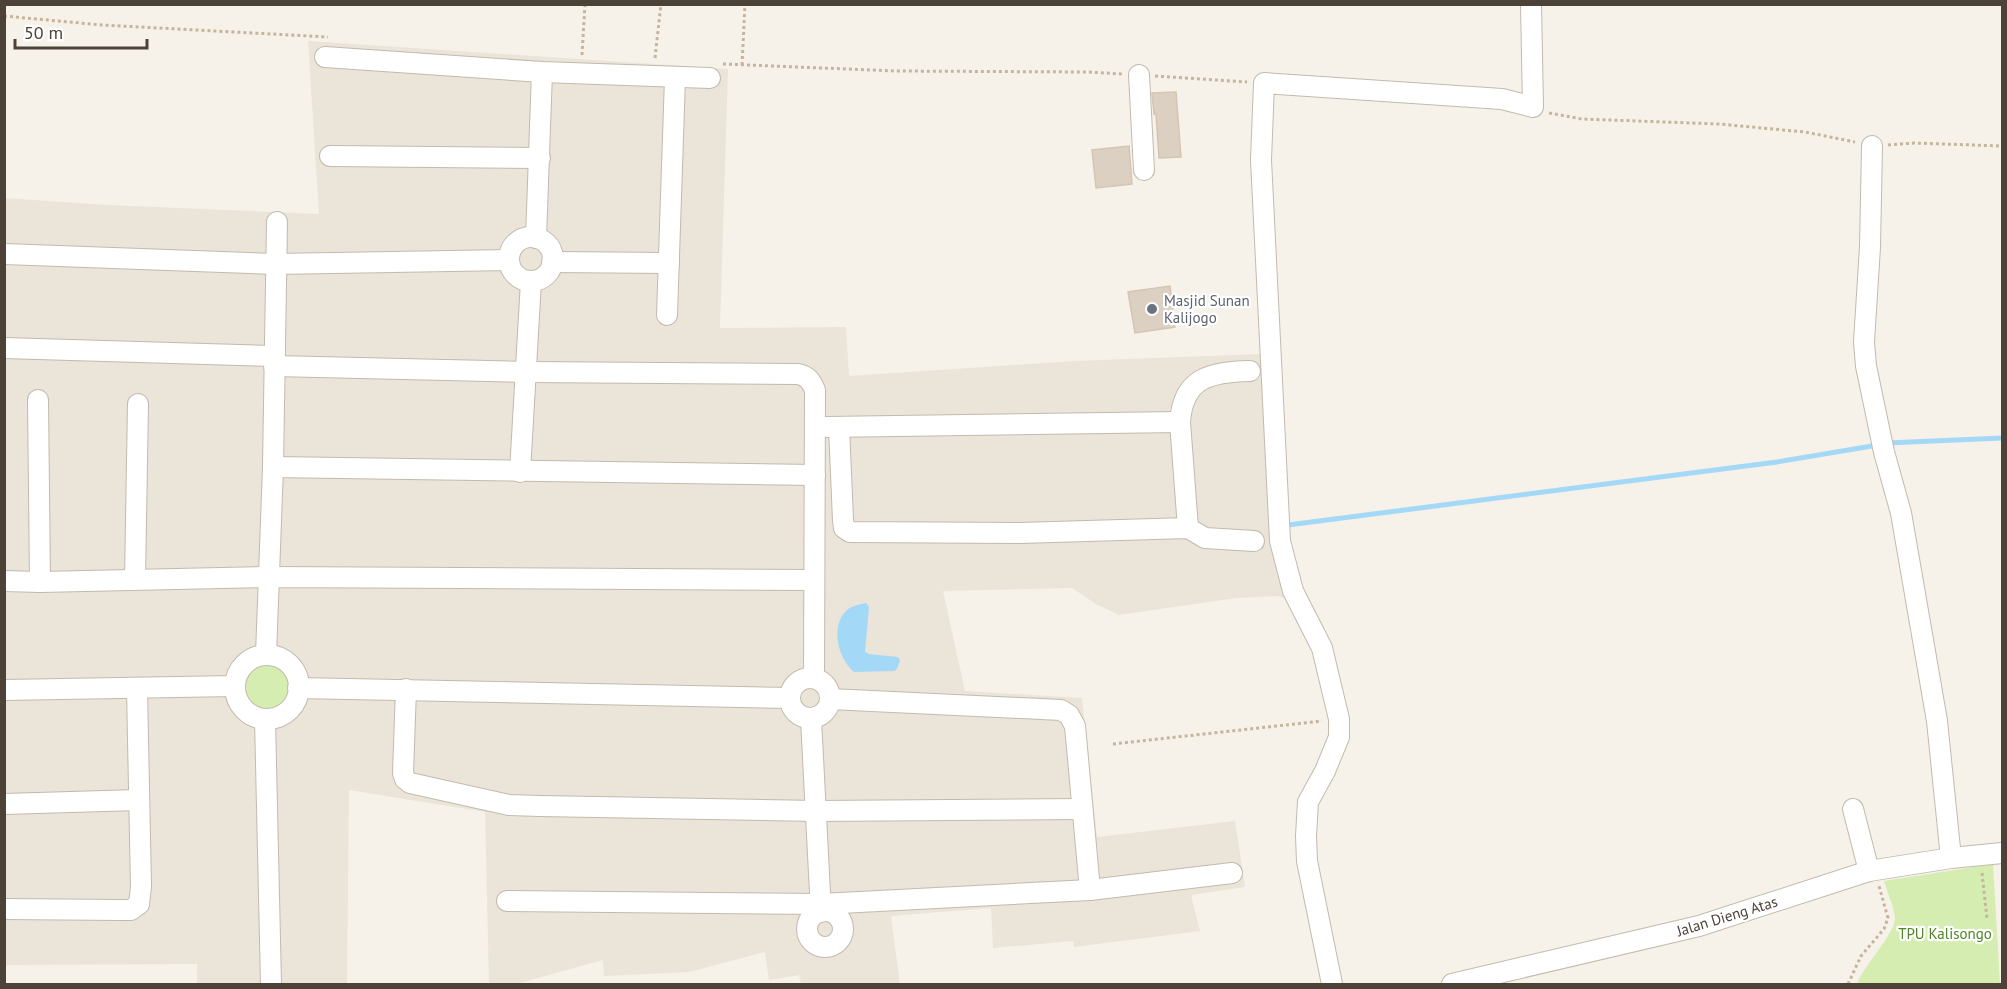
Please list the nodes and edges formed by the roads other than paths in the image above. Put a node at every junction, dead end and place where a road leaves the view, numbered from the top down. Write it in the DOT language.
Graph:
graph roads {
  1 [pos="1531,4"];
  2 [pos="325,57"];
  3 [pos="715,71"];
  4 [pos="542,72"];
  5 [pos="1139,75"];
  6 [pos="675,78"];
  7 [pos="1872,146"];
  8 [pos="330,156"];
  9 [pos="540,158"];
  10 [pos="1144,170"];
  11 [pos="277,222"];
  12 [pos="536,238"];
  13 [pos="4,254"];
  14 [pos="508,260"];
  15 [pos="552,262"];
  16 [pos="669,263"];
  17 [pos="275,264"];
  18 [pos="531,281"];
  19 [pos="667,315"];
  20 [pos="4,348"];
  21 [pos="274,361"];
  22 [pos="1250,371"];
  23 [pos="526,372"];
  24 [pos="38,400"];
  25 [pos="138,404"];
  26 [pos="1179,422"];
  27 [pos="815,427"];
  28 [pos="839,427"];
  29 [pos="273,467"];
  30 [pos="520,472"];
  31 [pos="815,475"];
  32 [pos="1188,528"];
  33 [pos="1254,541"];
  34 [pos="268,577"];
  35 [pos="135,579"];
  36 [pos="814,580"];
  37 [pos="4,581"];
  38 [pos="40,582"];
  39 [pos="266,655"];
  40 [pos="814,678"];
  41 [pos="235,686"];
  42 [pos="298,688"];
  43 [pos="137,689"];
  44 [pos="406,689"];
  45 [pos="4,690"];
  46 [pos="789,698"];
  47 [pos="830,699"];
  48 [pos="811,718"];
  49 [pos="265,719"];
  50 [pos="138,800"];
  51 [pos="4,804"];
  52 [pos="1082,809"];
  53 [pos="1853,809"];
  54 [pos="817,811"];
  55 [pos="2002,853"];
  56 [pos="1951,858"];
  57 [pos="1872,871"];
  58 [pos="1232,873"];
  59 [pos="1090,890"];
  60 [pos="507,901"];
  61 [pos="821,908"];
  62 [pos="4,909"];
  63 [pos="271,984"];
  64 [pos="1332,984"];
  65 [pos="1452,984"];
  1 -- 64 [label="street"];
  2 -- 4 [label="street"];
  3 -- 6 [label="street"];
  4 -- 6 [label="street"];
  4 -- 9 [label="street"];
  5 -- 10 [label="street"];
  6 -- 16 [label="street"];
  7 -- 56 [label="street"];
  8 -- 9 [label="street"];
  9 -- 12 [label="street"];
  11 -- 17 [label="street"];
  12 -- 14 [label="street"];
  12 -- 15 [label="street"];
  13 -- 17 [label="street"];
  14 -- 17 [label="street"];
  14 -- 18 [label="street"];
  15 -- 16 [label="street"];
  15 -- 18 [label="street"];
  16 -- 19 [label="street"];
  17 -- 21 [label="street"];
  18 -- 23 [label="street"];
  20 -- 21 [label="street"];
  21 -- 23 [label="street"];
  21 -- 29 [label="street"];
  22 -- 26 [label="street"];
  23 -- 27 [label="street"];
  23 -- 30 [label="street"];
  24 -- 38 [label="street"];
  25 -- 35 [label="street"];
  26 -- 28 [label="street"];
  26 -- 32 [label="street"];
  27 -- 28 [label="street"];
  27 -- 31 [label="street"];
  28 -- 32 [label="street"];
  29 -- 30 [label="street"];
  29 -- 34 [label="street"];
  30 -- 31 [label="street"];
  31 -- 36 [label="street"];
  32 -- 33 [label="street"];
  34 -- 35 [label="street"];
  34 -- 36 [label="street"];
  34 -- 39 [label="street"];
  35 -- 38 [label="street"];
  36 -- 40 [label="street"];
  37 -- 38 [label="street"];
  39 -- 41 [label="street"];
  39 -- 42 [label="street"];
  40 -- 46 [label="street"];
  40 -- 47 [label="street"];
  41 -- 43 [label="street"];
  41 -- 49 [label="street"];
  42 -- 44 [label="street"];
  42 -- 49 [label="street"];
  43 -- 45 [label="street"];
  43 -- 50 [label="street"];
  44 -- 46 [label="street"];
  44 -- 54 [label="street"];
  46 -- 48 [label="street"];
  47 -- 48 [label="street"];
  47 -- 52 [label="street"];
  48 -- 54 [label="street"];
  49 -- 63 [label="street"];
  50 -- 51 [label="street"];
  50 -- 62 [label="street"];
  52 -- 54 [label="street"];
  52 -- 59 [label="street"];
  53 -- 57 [label="street"];
  54 -- 61 [label="street"];
  55 -- 56 [label="street, Jalan Dieng Atas"];
  56 -- 57 [label="street, Jalan Dieng Atas"];
  57 -- 65 [label="street, Jalan Dieng Atas"];
  58 -- 59 [label="street"];
  59 -- 61 [label="street"];
  60 -- 61 [label="street"];
}
